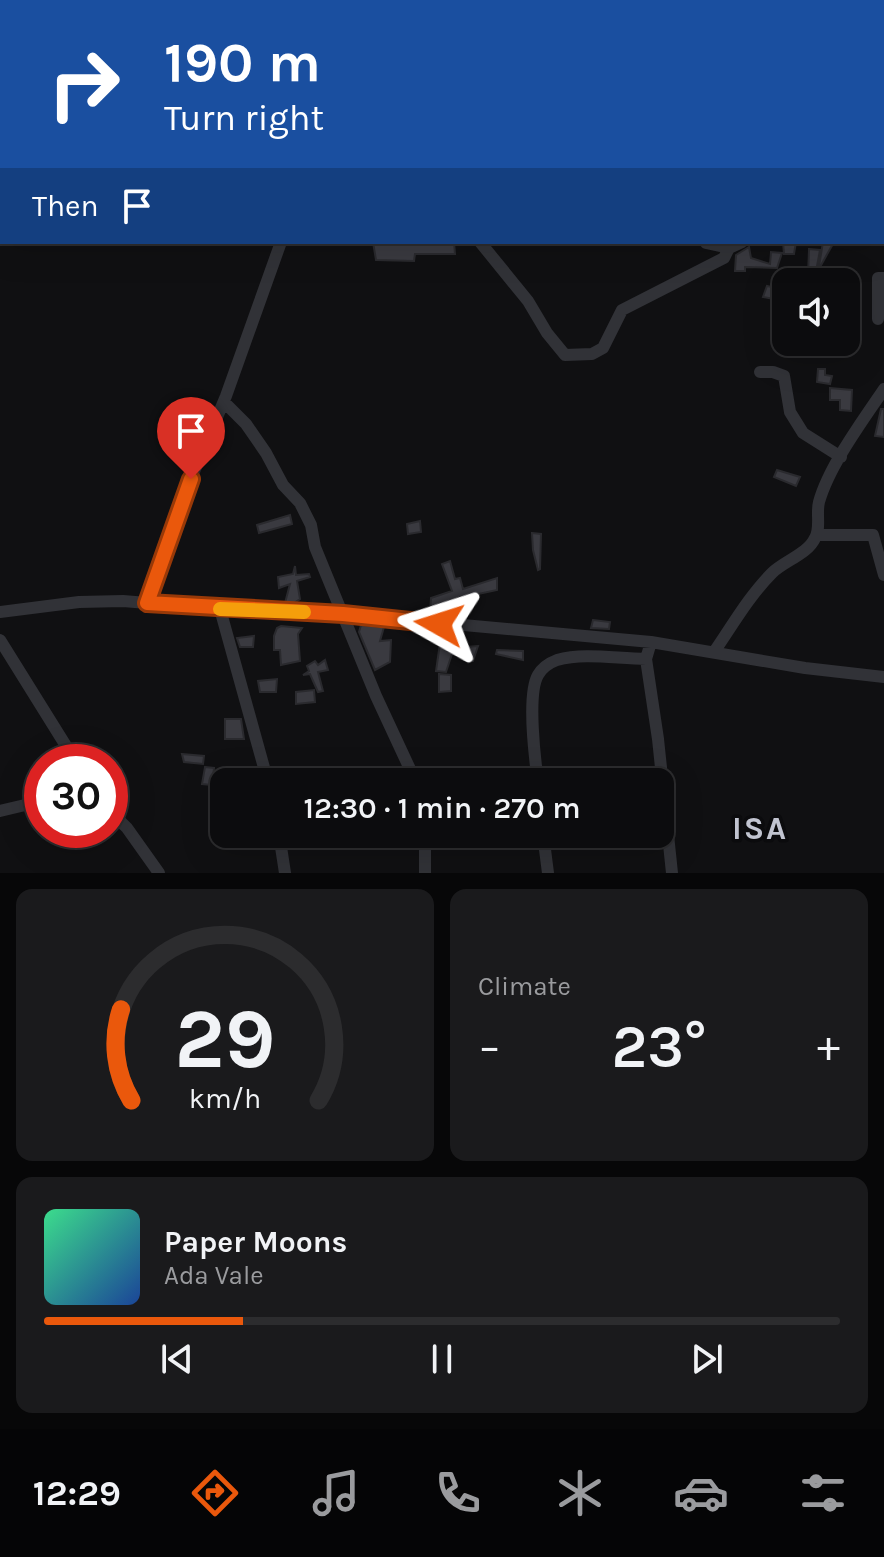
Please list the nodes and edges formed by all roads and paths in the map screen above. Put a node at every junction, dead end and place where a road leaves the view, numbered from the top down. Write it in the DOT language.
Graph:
graph roads {
  1 [pos="280,244"];
  2 [pos="482,244"];
  3 [pos="711,244"];
  4 [pos="738,244"];
  5 [pos="729,248"];
  6 [pos="884,278"];
  7 [pos="878,319"];
  8 [pos="760,372"];
  9 [pos="884,389"];
  10 [pos="224,402"];
  11 [pos="841,457"];
  12 [pos="817,535"];
  13 [pos="884,575"];
  14 [pos="147,603"];
  15 [pos="220,609"];
  16 [pos="0,612"];
  17 [pos="343,614"];
  18 [pos="0,640"];
  19 [pos="651,642"];
  20 [pos="714,652"];
  21 [pos="646,659"];
  22 [pos="884,677"];
  23 [pos="65,744"];
  24 [pos="264,768"];
  25 [pos="409,768"];
  26 [pos="536,768"];
  27 [pos="24,805"];
  28 [pos="0,811"];
  29 [pos="128,829"];
  30 [pos="281,848"];
  31 [pos="425,848"];
  32 [pos="545,848"];
  33 [pos="159,873"];
  34 [pos="285,873"];
  35 [pos="425,873"];
  36 [pos="548,873"];
  37 [pos="672,873"];
  1 -- 10 [label="street"];
  2 -- 5 [label="street"];
  3 -- 5 [label="street"];
  4 -- 5 [label="street"];
  6 -- 7 [label="street"];
  8 -- 11 [label="street"];
  9 -- 11 [label="street"];
  10 -- 14 [label="street"];
  10 -- 17 [label="street"];
  11 -- 12 [label="street"];
  12 -- 13 [label="street"];
  12 -- 20 [label="street"];
  14 -- 15 [label="street"];
  14 -- 16 [label="street"];
  15 -- 17 [label="street"];
  15 -- 24 [label="street"];
  17 -- 19 [label="street"];
  17 -- 25 [label="street"];
  18 -- 23 [label="street"];
  19 -- 20 [label="street"];
  19 -- 21 [label="street"];
  20 -- 22 [label="street"];
  21 -- 26 [label="street"];
  21 -- 37 [label="street"];
  27 -- 28 [label="street"];
  29 -- 33 [label="street"];
  30 -- 34 [label="street"];
  31 -- 35 [label="street"];
  32 -- 36 [label="street"];
}
